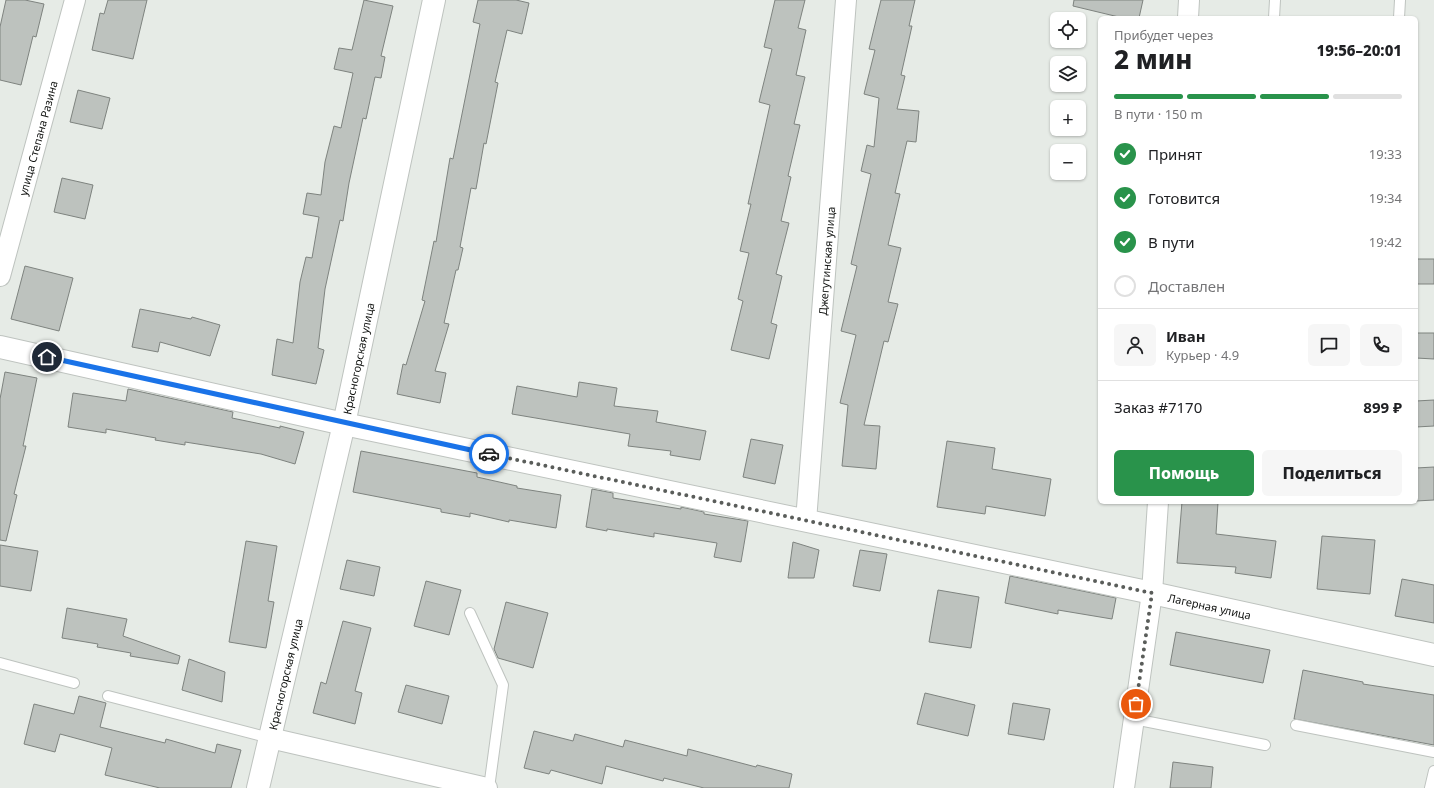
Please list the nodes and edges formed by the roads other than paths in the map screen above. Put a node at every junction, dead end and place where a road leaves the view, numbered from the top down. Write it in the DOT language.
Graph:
graph roads {
  1 [pos="75,0"];
  2 [pos="434,0"];
  3 [pos="846,0"];
  4 [pos="1189,0"];
  5 [pos="1275,0"];
  6 [pos="1400,0"];
  7 [pos="1188,16"];
  8 [pos="1274,16"];
  9 [pos="1399,16"];
  10 [pos="0,276"];
  11 [pos="0,347"];
  12 [pos="344,424"];
  13 [pos="1158,504"];
  14 [pos="806,521"];
  15 [pos="1152,593"];
  16 [pos="470,613"];
  17 [pos="1434,656"];
  18 [pos="0,663"];
  19 [pos="74,683"];
  20 [pos="108,696"];
  21 [pos="1134,719"];
  22 [pos="1296,724"];
  23 [pos="270,738"];
  24 [pos="1265,745"];
  25 [pos="1434,752"];
  26 [pos="1434,771"];
  27 [pos="258,788"];
  28 [pos="488,788"];
  29 [pos="1124,788"];
  30 [pos="1430,788"];
  1 -- 10 [label="street, улица Степана Разина"];
  2 -- 12 [label="street, Красногорская улица"];
  3 -- 14 [label="street, Джегутинская улица"];
  4 -- 7 [label="street"];
  5 -- 8 [label="lane"];
  6 -- 9 [label="lane"];
  11 -- 12 [label="street, Лагерная улица"];
  12 -- 14 [label="street, Лагерная улица"];
  12 -- 23 [label="street, Красногорская улица"];
  13 -- 15 [label="street"];
  14 -- 15 [label="street, Лагерная улица"];
  15 -- 17 [label="street, Лагерная улица"];
  15 -- 21 [label="street"];
  16 -- 28 [label="lane"];
  18 -- 19 [label="lane"];
  20 -- 23 [label="lane"];
  21 -- 24 [label="lane"];
  21 -- 29 [label="street"];
  22 -- 25 [label="lane"];
  23 -- 27 [label="street, Красногорская улица"];
  23 -- 28 [label="street, Красногорская улица"];
  26 -- 30 [label="lane"];
}
